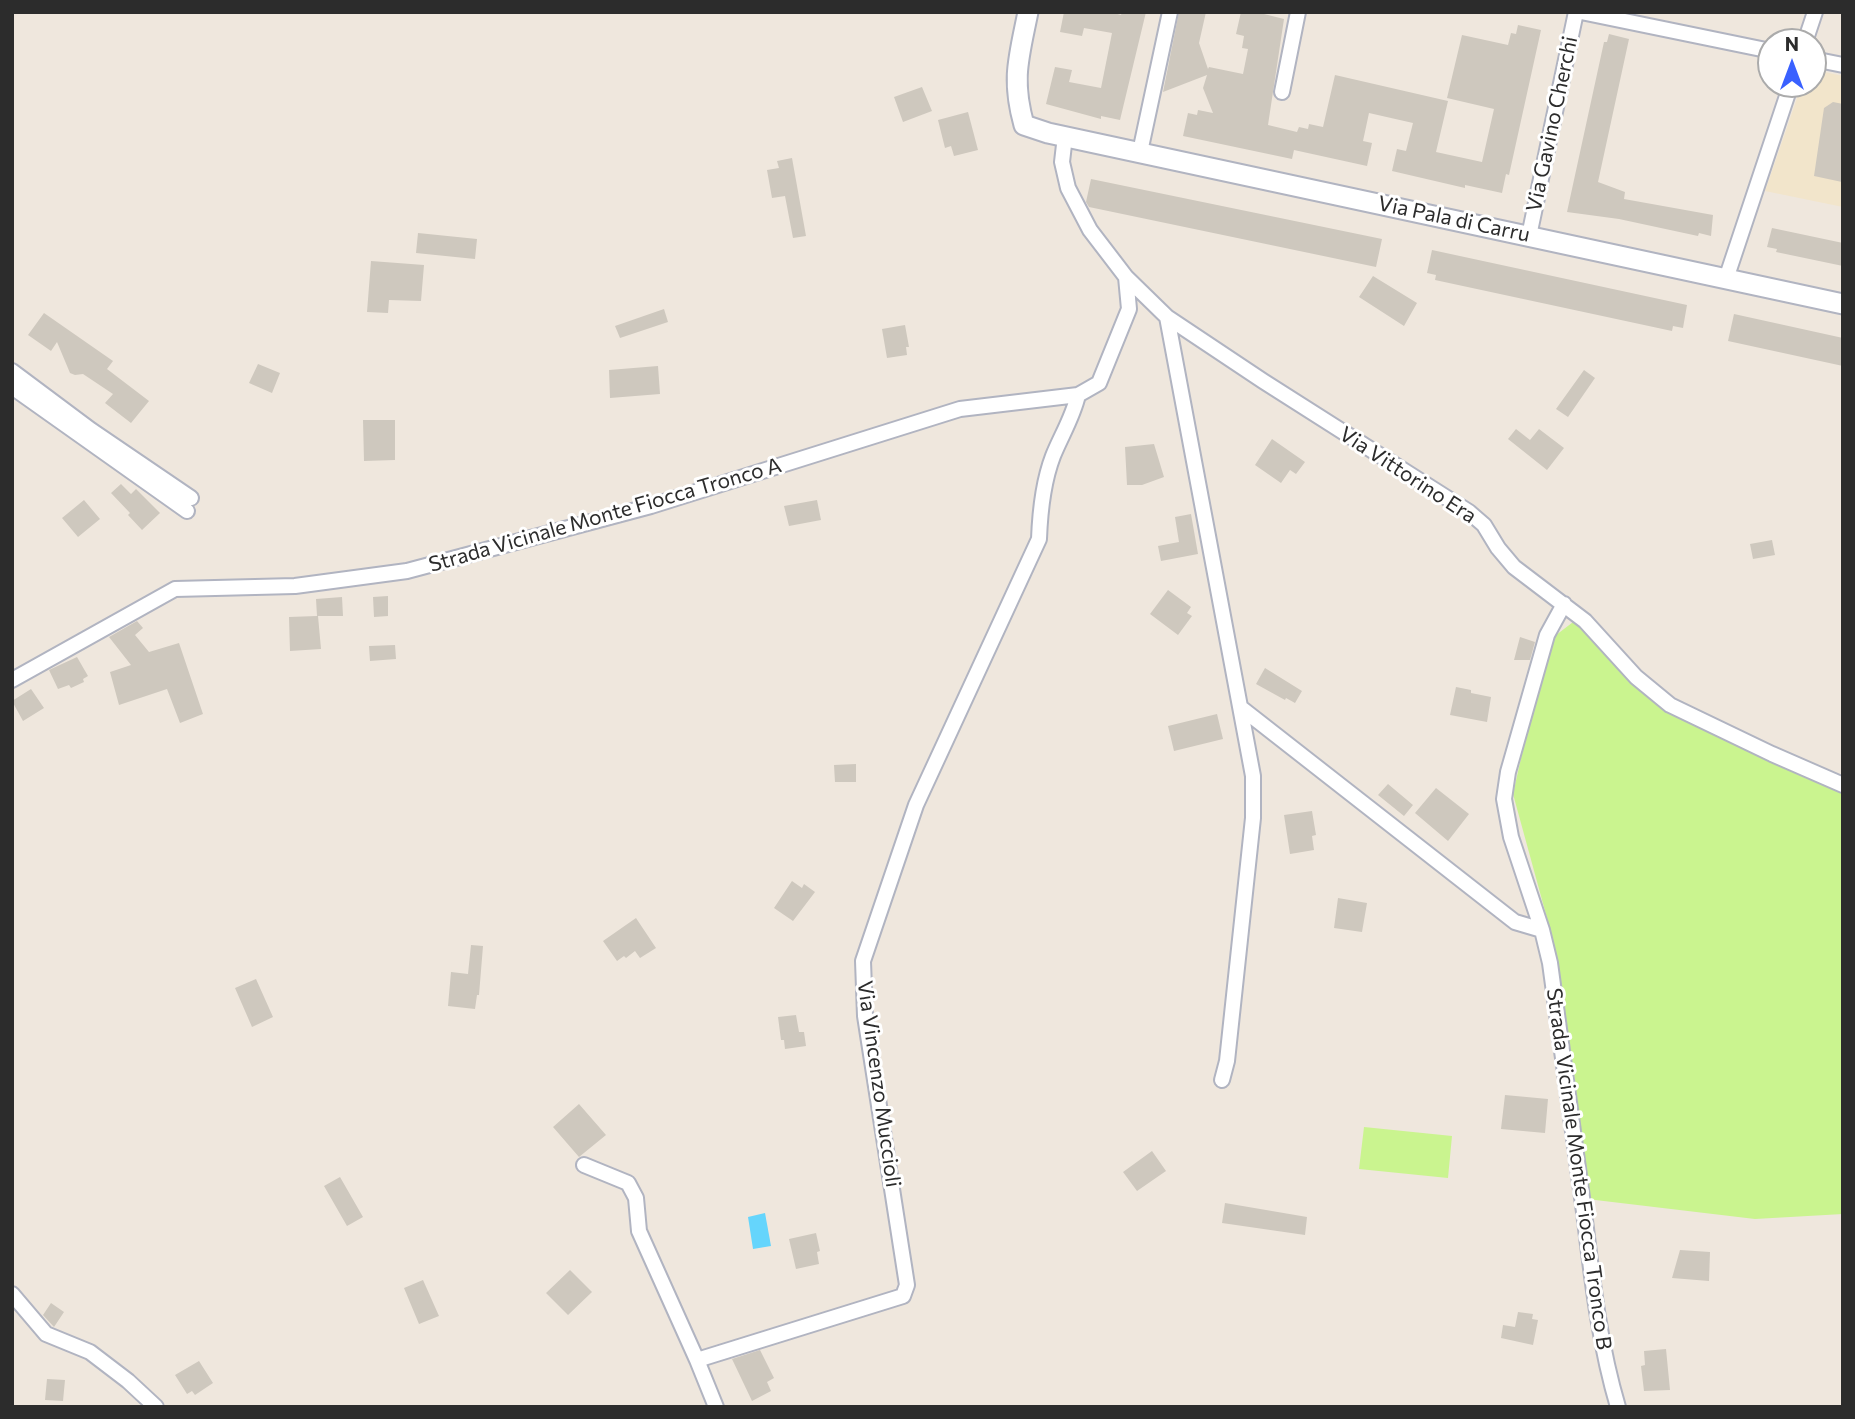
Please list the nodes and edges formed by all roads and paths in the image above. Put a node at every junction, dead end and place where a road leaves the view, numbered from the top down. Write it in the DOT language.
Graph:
graph roads {
  1 [pos="1028,12"];
  2 [pos="1170,12"];
  3 [pos="1298,12"];
  4 [pos="1578,12"];
  5 [pos="1757,48"];
  6 [pos="1282,93"];
  7 [pos="1786,98"];
  8 [pos="1065,136"];
  9 [pos="1140,152"];
  10 [pos="1529,236"];
  11 [pos="1126,277"];
  12 [pos="1726,279"];
  13 [pos="1843,304"];
  14 [pos="1167,317"];
  15 [pos="12,371"];
  16 [pos="12,387"];
  17 [pos="1078,395"];
  18 [pos="1564,604"];
  19 [pos="12,680"];
  20 [pos="1240,707"];
  21 [pos="1843,785"];
  22 [pos="1542,930"];
  23 [pos="1222,1080"];
  24 [pos="584,1165"];
  25 [pos="12,1294"];
  26 [pos="697,1360"];
  27 [pos="156,1407"];
  28 [pos="716,1407"];
  29 [pos="1618,1407"];
  1 -- 8 [label="street"];
  2 -- 9 [label="street"];
  3 -- 6 [label="street"];
  4 -- 5 [label="street"];
  4 -- 10 [label="street, Via Gavino Cherchi"];
  7 -- 12 [label="street"];
  8 -- 9 [label="street, Via Pala di Carru"];
  8 -- 11 [label="street, Via Vittorino Era"];
  9 -- 10 [label="street, Via Pala di Carru"];
  10 -- 12 [label="street, Via Pala di Carru"];
  11 -- 14 [label="street, Via Vittorino Era"];
  11 -- 17 [label="street"];
  12 -- 13 [label="street, Via Pala di Carru"];
  14 -- 18 [label="street, Via Vittorino Era"];
  14 -- 20 [label="street"];
  15 -- 16 [label="street"];
  17 -- 19 [label="street, Strada Vicinale Monte Fiocca Tronco A"];
  17 -- 26 [label="street, Via Vincenzo Muccioli"];
  18 -- 21 [label="street, Via Vittorino Era"];
  18 -- 22 [label="street, Strada Vicinale Monte Fiocca Tronco B"];
  20 -- 22 [label="street"];
  20 -- 23 [label="street"];
  22 -- 29 [label="street, Strada Vicinale Monte Fiocca Tronco B"];
  24 -- 26 [label="street"];
  25 -- 27 [label="street"];
  26 -- 28 [label="street"];
}
